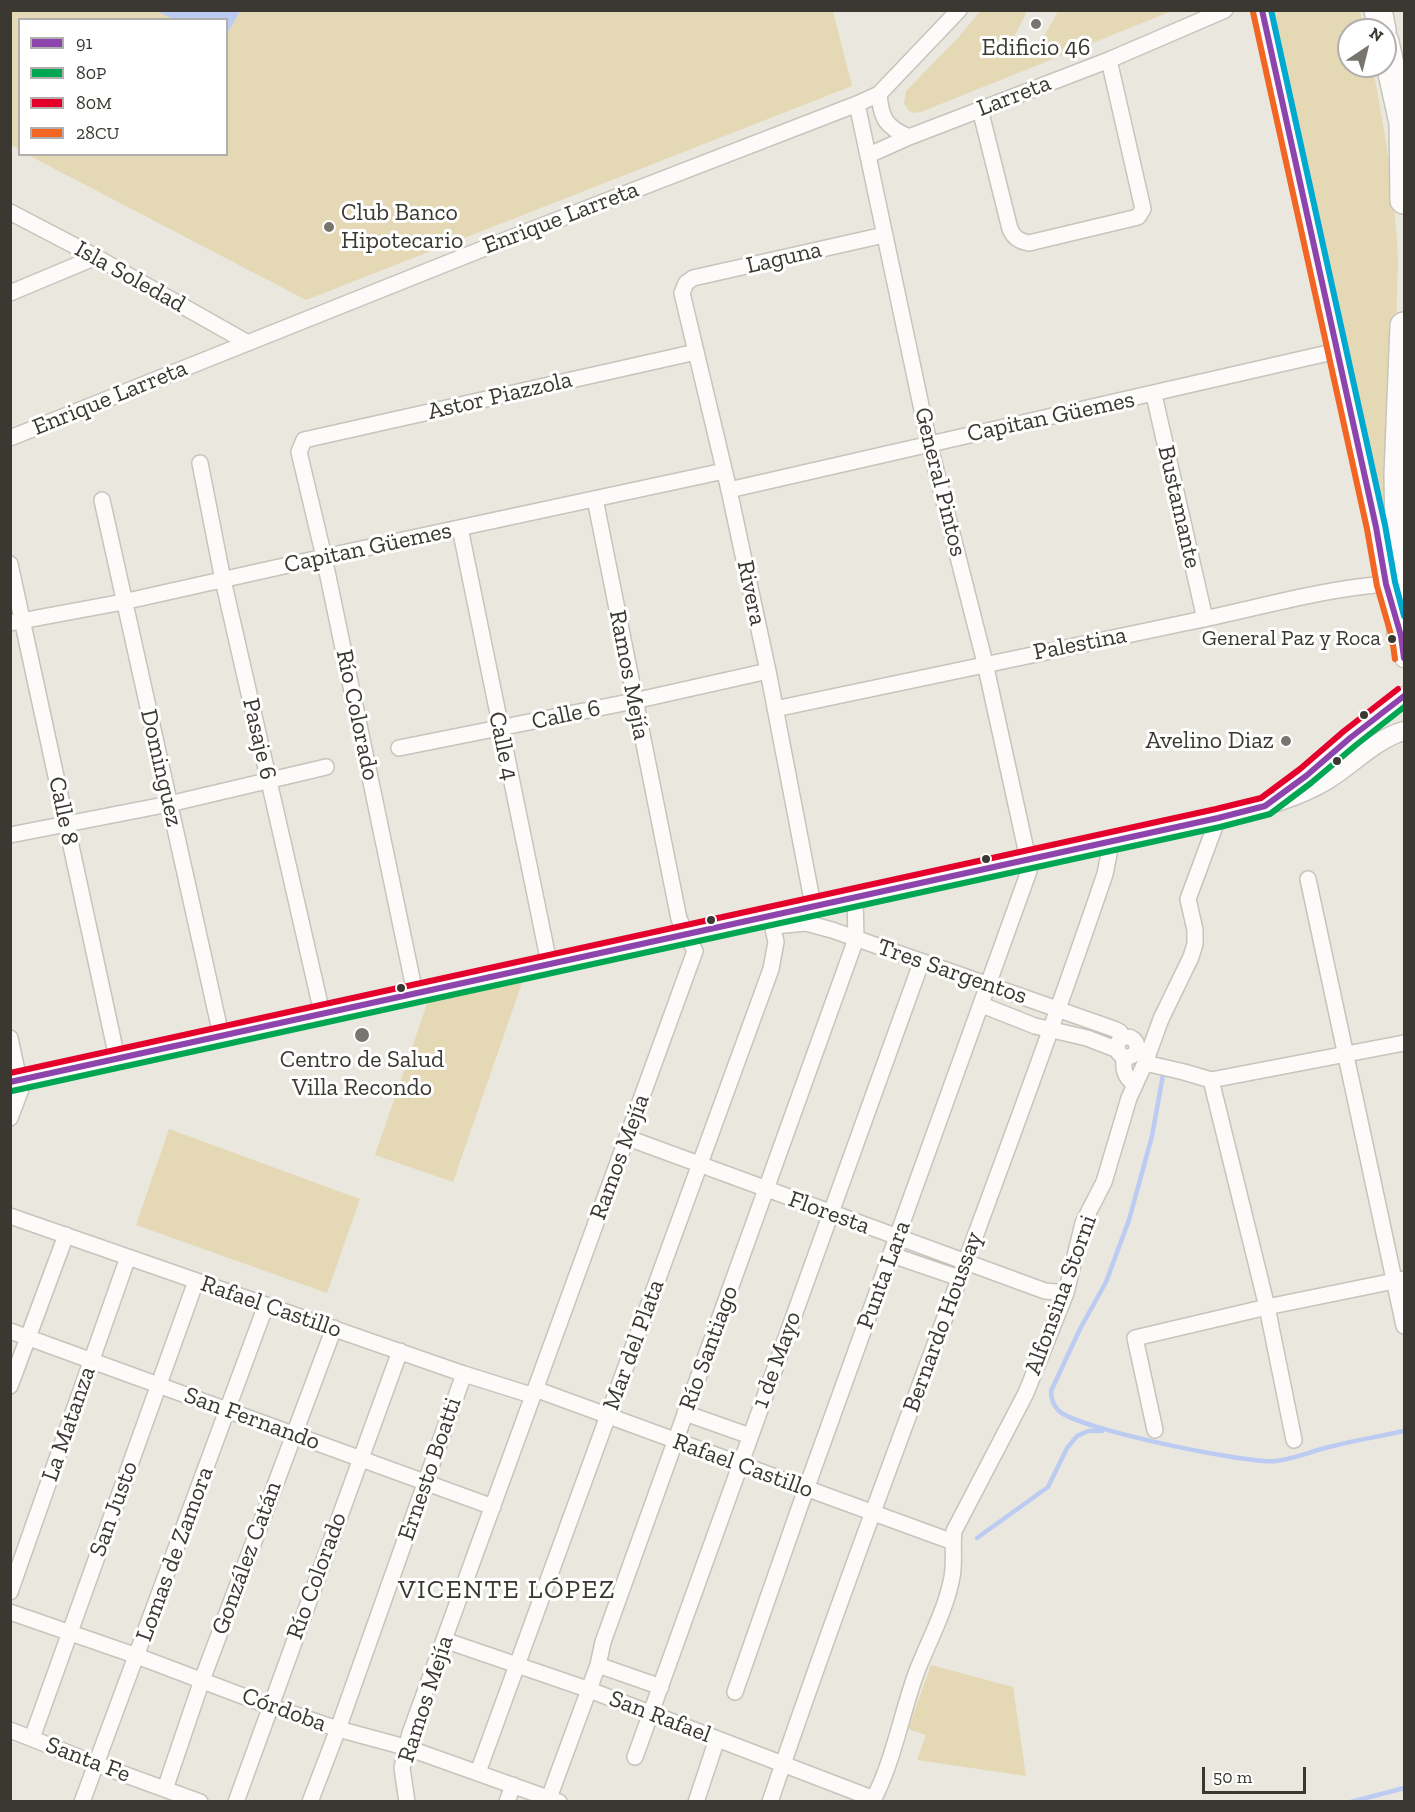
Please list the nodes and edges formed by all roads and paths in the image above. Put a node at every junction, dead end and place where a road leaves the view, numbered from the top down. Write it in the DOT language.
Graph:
graph roads {
  1 [pos="959,10"];
  2 [pos="1225,10"];
  3 [pos="1262,10"];
  4 [pos="1109,60"];
  5 [pos="1393,78"];
  6 [pos="879,94"];
  7 [pos="857,104"];
  8 [pos="980,109"];
  9 [pos="1404,123"];
  10 [pos="909,137"];
  11 [pos="869,155"];
  12 [pos="1404,200"];
  13 [pos="10,212"];
  14 [pos="884,235"];
  15 [pos="96,257"];
  16 [pos="686,283"];
  17 [pos="10,293"];
  18 [pos="1404,326"];
  19 [pos="248,344"];
  20 [pos="1337,351"];
  21 [pos="696,352"];
  22 [pos="1154,395"];
  23 [pos="10,438"];
  24 [pos="304,440"];
  25 [pos="929,443"];
  26 [pos="200,463"];
  27 [pos="724,471"];
  28 [pos="729,490"];
  29 [pos="595,499"];
  30 [pos="102,500"];
  31 [pos="460,528"];
  32 [pos="324,557"];
  33 [pos="10,564"];
  34 [pos="223,580"];
  35 [pos="1386,584"];
  36 [pos="123,602"];
  37 [pos="1205,619"];
  38 [pos="16,622"];
  39 [pos="1403,647"];
  40 [pos="985,663"];
  41 [pos="768,671"];
  42 [pos="1404,696"];
  43 [pos="634,701"];
  44 [pos="775,709"];
  45 [pos="500,728"];
  46 [pos="1404,731"];
  47 [pos="399,748"];
  48 [pos="326,767"];
  49 [pos="268,781"];
  50 [pos="169,804"];
  51 [pos="1265,806"];
  52 [pos="1218,818"];
  53 [pos="65,824"];
  54 [pos="10,835"];
  55 [pos="1108,841"];
  56 [pos="1028,858"];
  57 [pos="1308,879"];
  58 [pos="855,896"];
  59 [pos="813,905"];
  60 [pos="772,921"];
  61 [pos="686,934"];
  62 [pos="856,939"];
  63 [pos="549,963"];
  64 [pos="921,963"];
  65 [pos="990,985"];
  66 [pos="415,993"];
  67 [pos="982,1005"];
  68 [pos="1059,1010"];
  69 [pos="322,1013"];
  70 [pos="1051,1030"];
  71 [pos="222,1035"];
  72 [pos="10,1038"];
  73 [pos="1404,1043"];
  74 [pos="1122,1048"];
  75 [pos="1345,1053"];
  76 [pos="117,1058"];
  77 [pos="1145,1063"];
  78 [pos="15,1080"];
  79 [pos="1211,1080"];
  80 [pos="1135,1085"];
  81 [pos="10,1118"];
  82 [pos="628,1138"];
  83 [pos="698,1164"];
  84 [pos="766,1190"];
  85 [pos="831,1213"];
  86 [pos="10,1216"];
  87 [pos="66,1235"];
  88 [pos="898,1238"];
  89 [pos="892,1255"];
  90 [pos="128,1257"];
  91 [pos="965,1261"];
  92 [pos="958,1278"];
  93 [pos="1400,1280"];
  94 [pos="196,1281"];
  95 [pos="1066,1293"];
  96 [pos="266,1305"];
  97 [pos="1266,1307"];
  98 [pos="1404,1326"];
  99 [pos="334,1328"];
  100 [pos="10,1331"];
  101 [pos="28,1338"];
  102 [pos="400,1351"];
  103 [pos="91,1360"];
  104 [pos="464,1374"];
  105 [pos="158,1385"];
  106 [pos="10,1386"];
  107 [pos="533,1392"];
  108 [pos="228,1410"];
  109 [pos="685,1413"];
  110 [pos="608,1416"];
  111 [pos="1155,1430"];
  112 [pos="294,1434"];
  113 [pos="750,1436"];
  114 [pos="1294,1440"];
  115 [pos="675,1441"];
  116 [pos="361,1458"];
  117 [pos="739,1465"];
  118 [pos="426,1481"];
  119 [pos="806,1490"];
  120 [pos="493,1506"];
  121 [pos="873,1514"];
  122 [pos="953,1542"];
  123 [pos="10,1592"];
  124 [pos="10,1612"];
  125 [pos="70,1632"];
  126 [pos="444,1640"];
  127 [pos="137,1656"];
  128 [pos="517,1665"];
  129 [pos="598,1665"];
  130 [pos="202,1680"];
  131 [pos="661,1687"];
  132 [pos="588,1689"];
  133 [pos="735,1692"];
  134 [pos="270,1706"];
  135 [pos="652,1714"];
  136 [pos="338,1729"];
  137 [pos="10,1730"];
  138 [pos="32,1738"];
  139 [pos="717,1739"];
  140 [pos="405,1747"];
  141 [pos="635,1757"];
  142 [pos="96,1764"];
  143 [pos="783,1765"];
  144 [pos="478,1772"];
  145 [pos="513,1785"];
  146 [pos="165,1789"];
  147 [pos="554,1800"];
  148 [pos="873,1800"];
  149 [pos="82,1802"];
  150 [pos="200,1802"];
  151 [pos="236,1802"];
  152 [pos="310,1802"];
  153 [pos="407,1802"];
  154 [pos="507,1802"];
  155 [pos="696,1802"];
  156 [pos="770,1802"];
  1 -- 6 [label="street"];
  2 -- 4 [label="street, Larreta"];
  3 -- 20 [label="street"];
  4 -- 8 [label="street, Larreta"];
  4 -- 8 [label="street"];
  5 -- 9 [label="highway"];
  6 -- 7 [label="street, Enrique Larreta"];
  6 -- 10 [label="street"];
  7 -- 11 [label="street, General Pintos"];
  7 -- 19 [label="street, Enrique Larreta"];
  8 -- 10 [label="street, Larreta"];
  9 -- 12 [label="highway"];
  10 -- 11 [label="street, Larreta"];
  11 -- 14 [label="street, General Pintos"];
  13 -- 15 [label="street, Isla Soledad"];
  14 -- 16 [label="street, Laguna"];
  14 -- 25 [label="street, General Pintos"];
  15 -- 17 [label="street"];
  15 -- 19 [label="street, Isla Soledad"];
  16 -- 21 [label="street, Rivera"];
  18 -- 39 [label="highway"];
  19 -- 23 [label="street, Enrique Larreta"];
  20 -- 22 [label="street, Capitan Güemes"];
  20 -- 35 [label="street"];
  21 -- 24 [label="street, Astor Piazzola"];
  21 -- 27 [label="street, Rivera"];
  22 -- 25 [label="street, Capitan Güemes"];
  22 -- 37 [label="street, Bustamante"];
  24 -- 32 [label="street, Río Colorado"];
  25 -- 28 [label="street, Capitan Güemes"];
  25 -- 40 [label="street, General Pintos"];
  26 -- 34 [label="street, Pasaje 6"];
  27 -- 28 [label="street, Rivera"];
  27 -- 29 [label="street, Capitan Güemes"];
  28 -- 41 [label="street, Rivera"];
  29 -- 31 [label="street, Capitan Güemes"];
  29 -- 43 [label="street, Ramos Mejía"];
  30 -- 36 [label="street, Dominguez"];
  31 -- 32 [label="street, Capitan Güemes"];
  31 -- 45 [label="street, Calle 4"];
  32 -- 34 [label="street, Capitan Güemes"];
  32 -- 66 [label="street, Río Colorado"];
  33 -- 38 [label="street, Calle 8"];
  34 -- 36 [label="street, Capitan Güemes"];
  34 -- 49 [label="street, Pasaje 6"];
  35 -- 37 [label="street, Palestina"];
  35 -- 39 [label="street"];
  36 -- 38 [label="street, Capitan Güemes"];
  36 -- 50 [label="street, Dominguez"];
  37 -- 40 [label="street, Palestina"];
  38 -- 53 [label="street, Calle 8"];
  40 -- 44 [label="street, Palestina"];
  40 -- 56 [label="street, General Pintos"];
  41 -- 43 [label="street, Calle 6"];
  41 -- 44 [label="street, Rivera"];
  42 -- 51 [label="street"];
  43 -- 45 [label="street, Calle 6"];
  43 -- 61 [label="street, Ramos Mejía"];
  44 -- 59 [label="street, Rivera"];
  45 -- 47 [label="street, Calle 6"];
  45 -- 63 [label="street, Calle 4"];
  46 -- 51 [label="street"];
  48 -- 49 [label="street"];
  49 -- 50 [label="street"];
  49 -- 69 [label="street, Pasaje 6"];
  50 -- 53 [label="street"];
  50 -- 71 [label="street, Dominguez"];
  51 -- 52 [label="street"];
  52 -- 55 [label="street"];
  52 -- 77 [label="street, Alfonsina Storni"];
  53 -- 54 [label="street"];
  53 -- 76 [label="street, Calle 8"];
  55 -- 56 [label="street"];
  55 -- 68 [label="street, Bernardo Houssay"];
  56 -- 58 [label="street"];
  56 -- 65 [label="street, Punta Lara"];
  57 -- 75 [label="street"];
  58 -- 59 [label="street"];
  58 -- 62 [label="street, Río Santiago"];
  59 -- 60 [label="street"];
  60 -- 61 [label="street"];
  60 -- 62 [label="street, Tres Sargentos"];
  60 -- 83 [label="street, Mar del Plata"];
  61 -- 63 [label="street"];
  61 -- 82 [label="street, Ramos Mejía"];
  62 -- 64 [label="street, Tres Sargentos"];
  62 -- 84 [label="street, Río Santiago"];
  63 -- 66 [label="street"];
  64 -- 65 [label="street, Tres Sargentos"];
  64 -- 85 [label="street, 1 de Mayo"];
  65 -- 67 [label="street, Punta Lara"];
  65 -- 68 [label="street, Tres Sargentos"];
  66 -- 69 [label="street"];
  67 -- 70 [label="street, Tres Sargentos"];
  67 -- 88 [label="street, Punta Lara"];
  68 -- 70 [label="street, Bernardo Houssay"];
  68 -- 74 [label="street, Tres Sargentos"];
  69 -- 71 [label="street"];
  70 -- 74 [label="street, Tres Sargentos"];
  70 -- 91 [label="street, Bernardo Houssay"];
  71 -- 76 [label="street"];
  72 -- 78 [label="street"];
  73 -- 75 [label="street"];
  74 -- 80 [label="street"];
  75 -- 79 [label="street"];
  75 -- 93 [label="street"];
  76 -- 78 [label="street"];
  77 -- 79 [label="street"];
  77 -- 80 [label="street, Alfonsina Storni"];
  78 -- 81 [label="street"];
  79 -- 97 [label="street"];
  80 -- 95 [label="street, Alfonsina Storni"];
  82 -- 83 [label="street, Floresta"];
  82 -- 107 [label="street, Ramos Mejía"];
  83 -- 84 [label="street, Floresta"];
  83 -- 110 [label="street, Mar del Plata"];
  84 -- 85 [label="street, Floresta"];
  84 -- 109 [label="street, Río Santiago"];
  85 -- 88 [label="street, Floresta"];
  85 -- 113 [label="street, 1 de Mayo"];
  86 -- 87 [label="street, Rafael Castillo"];
  87 -- 90 [label="street, Rafael Castillo"];
  87 -- 101 [label="street"];
  88 -- 89 [label="street, Punta Lara"];
  88 -- 91 [label="street, Floresta"];
  89 -- 92 [label="street"];
  89 -- 119 [label="street, Punta Lara"];
  90 -- 94 [label="street, Rafael Castillo"];
  90 -- 103 [label="street, La Matanza"];
  91 -- 92 [label="street, Bernardo Houssay"];
  91 -- 95 [label="street, Floresta"];
  92 -- 121 [label="street, Bernardo Houssay"];
  93 -- 97 [label="street"];
  93 -- 98 [label="street"];
  94 -- 96 [label="street, Rafael Castillo"];
  94 -- 105 [label="street, San Justo"];
  95 -- 122 [label="street, Alfonsina Storni"];
  96 -- 99 [label="street, Rafael Castillo"];
  96 -- 108 [label="street, Lomas de Zamora"];
  97 -- 111 [label="street"];
  97 -- 114 [label="street"];
  99 -- 102 [label="street, Rafael Castillo"];
  99 -- 112 [label="street, González Catán"];
  100 -- 101 [label="street, San Fernando"];
  101 -- 103 [label="street, San Fernando"];
  101 -- 106 [label="street"];
  102 -- 104 [label="street, Rafael Castillo"];
  102 -- 116 [label="street, Río Colorado"];
  103 -- 105 [label="street, San Fernando"];
  103 -- 123 [label="street, La Matanza"];
  104 -- 107 [label="street, Rafael Castillo"];
  104 -- 118 [label="street, Ernesto Boatti"];
  105 -- 108 [label="street, San Fernando"];
  105 -- 125 [label="street, San Justo"];
  107 -- 110 [label="street, Rafael Castillo"];
  107 -- 120 [label="street, Ramos Mejía"];
  108 -- 112 [label="street, San Fernando"];
  108 -- 127 [label="street, Lomas de Zamora"];
  109 -- 113 [label="street"];
  109 -- 115 [label="street, Río Santiago"];
  110 -- 115 [label="street, Rafael Castillo"];
  110 -- 128 [label="street, Mar del Plata"];
  112 -- 116 [label="street, San Fernando"];
  112 -- 130 [label="street, González Catán"];
  113 -- 117 [label="street, 1 de Mayo"];
  115 -- 117 [label="street, Rafael Castillo"];
  115 -- 129 [label="street, Río Santiago"];
  116 -- 118 [label="street, San Fernando"];
  116 -- 134 [label="street, Río Colorado"];
  117 -- 119 [label="street, Rafael Castillo"];
  117 -- 131 [label="street, 1 de Mayo"];
  118 -- 120 [label="street, San Fernando"];
  118 -- 136 [label="street, Ernesto Boatti"];
  119 -- 121 [label="street, Rafael Castillo"];
  119 -- 133 [label="street, Punta Lara"];
  120 -- 126 [label="street, Ramos Mejía"];
  121 -- 122 [label="street, Rafael Castillo"];
  121 -- 143 [label="street, Bernardo Houssay"];
  122 -- 148 [label="street, Alfonsina Storni"];
  124 -- 125 [label="street, Córdoba"];
  125 -- 127 [label="street, Córdoba"];
  125 -- 138 [label="street, San Justo"];
  126 -- 128 [label="street, San Rafael"];
  126 -- 140 [label="street, Ramos Mejía"];
  127 -- 130 [label="street, Córdoba"];
  127 -- 142 [label="street, Lomas de Zamora"];
  128 -- 132 [label="street, San Rafael"];
  128 -- 144 [label="street, Mar del Plata"];
  129 -- 131 [label="street"];
  129 -- 132 [label="street, Río Santiago"];
  130 -- 134 [label="street, Córdoba"];
  130 -- 146 [label="street, González Catán"];
  131 -- 135 [label="street, 1 de Mayo"];
  132 -- 135 [label="street, San Rafael"];
  132 -- 147 [label="street, Río Santiago"];
  134 -- 136 [label="street, Córdoba"];
  134 -- 151 [label="street, Río Colorado"];
  135 -- 139 [label="street, San Rafael"];
  135 -- 141 [label="street, 1 de Mayo"];
  136 -- 140 [label="street, Córdoba"];
  136 -- 152 [label="street, Ernesto Boatti"];
  137 -- 138 [label="street, Santa Fe"];
  138 -- 142 [label="street, Santa Fe"];
  139 -- 143 [label="street, San Rafael"];
  139 -- 155 [label="street"];
  140 -- 144 [label="street, Córdoba"];
  140 -- 153 [label="street, Ramos Mejía"];
  142 -- 146 [label="street, Santa Fe"];
  142 -- 149 [label="street, Lomas de Zamora"];
  143 -- 148 [label="street, San Rafael"];
  143 -- 156 [label="street, Bernardo Houssay"];
  144 -- 145 [label="street, Córdoba"];
  145 -- 147 [label="street, Córdoba"];
  145 -- 154 [label="street"];
  146 -- 150 [label="street, Santa Fe"];
}
